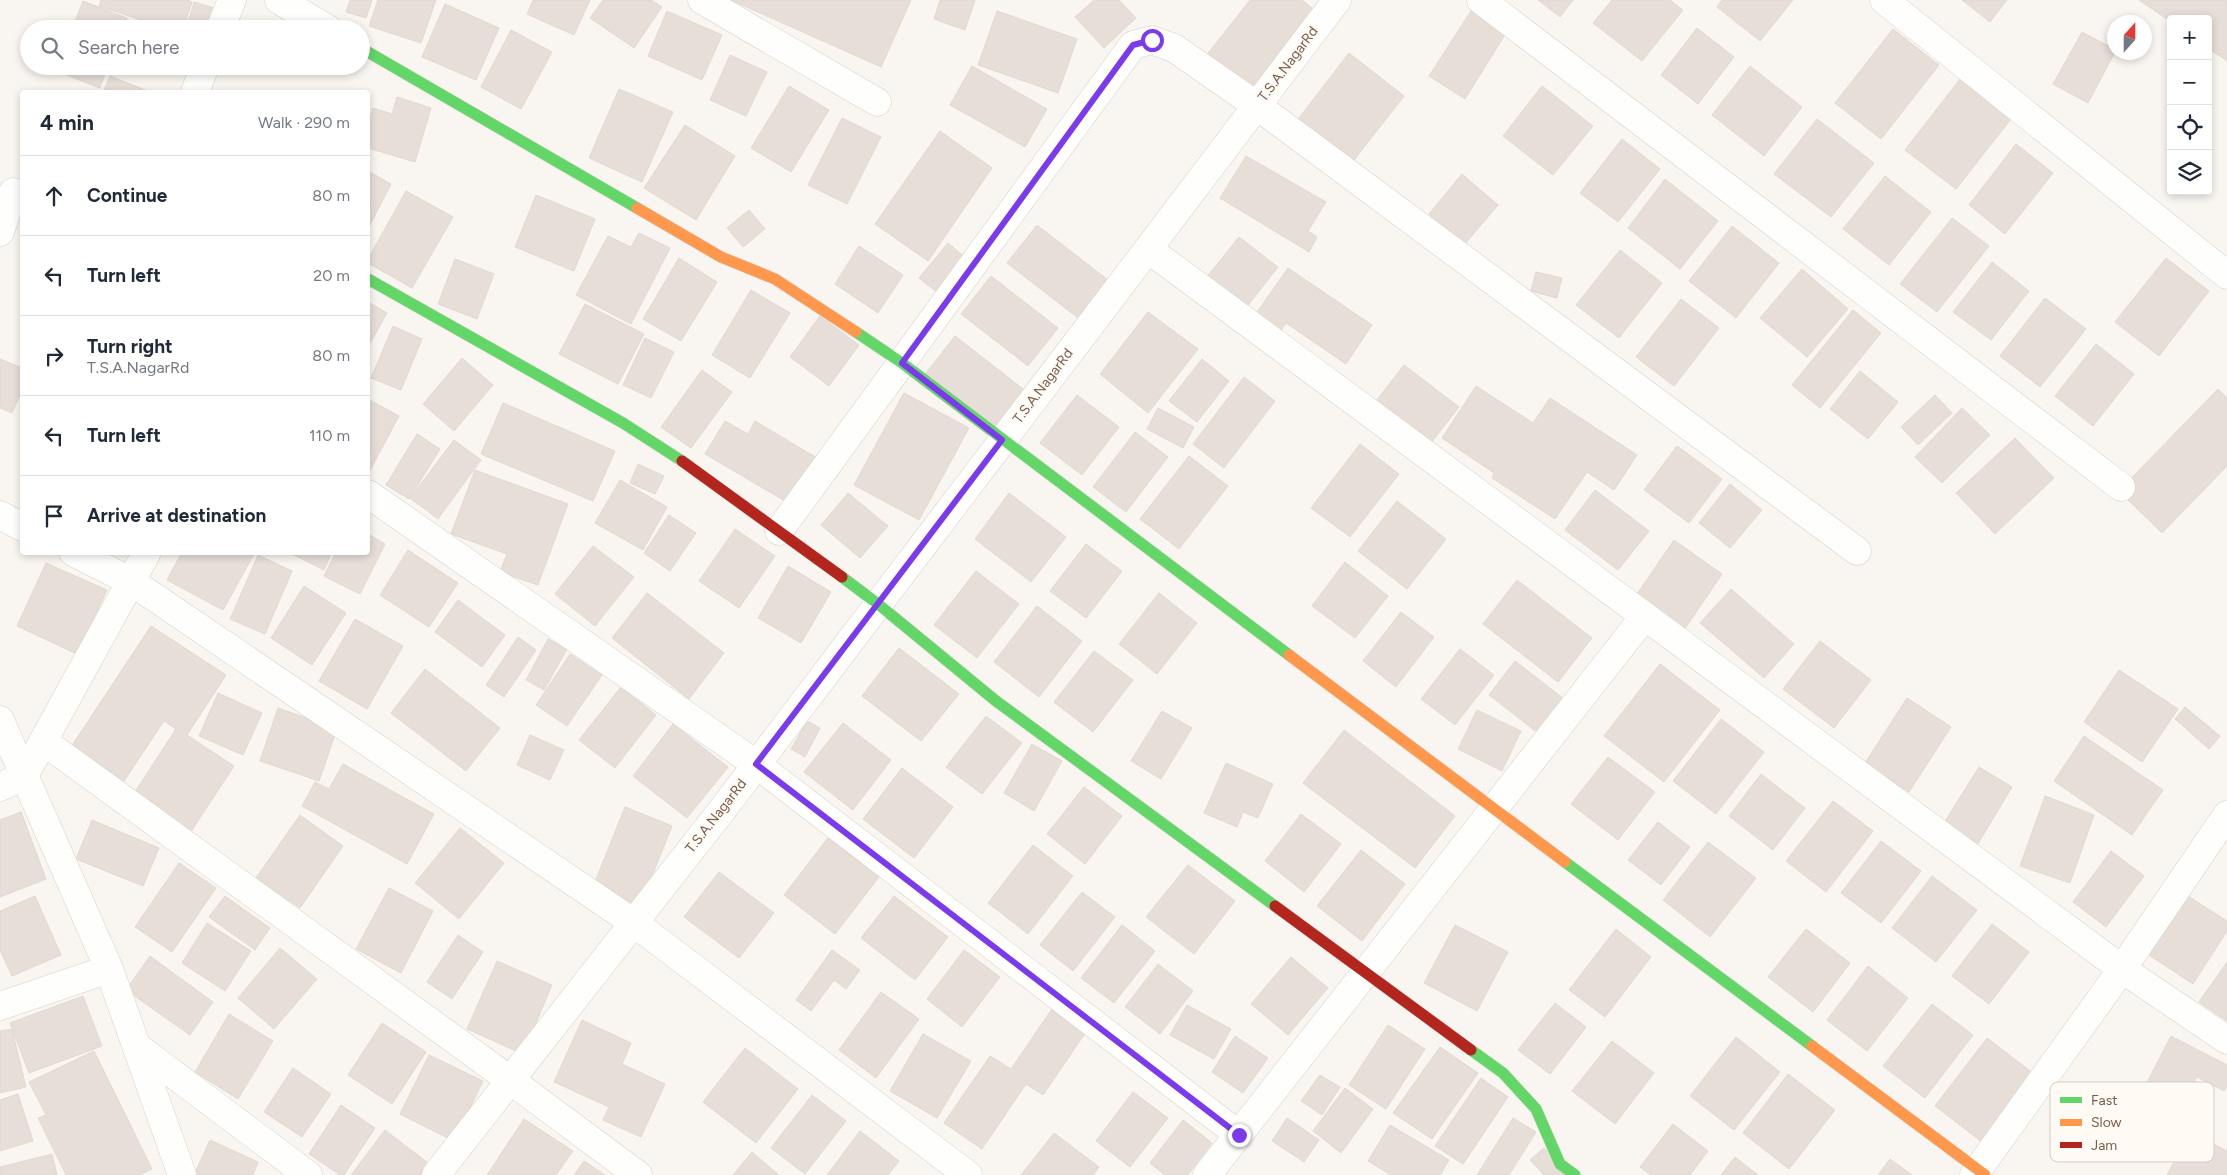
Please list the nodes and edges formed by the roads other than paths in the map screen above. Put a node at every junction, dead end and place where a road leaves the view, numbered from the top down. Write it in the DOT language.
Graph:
graph roads {
  1 [pos="232,0"];
  2 [pos="278,0"];
  3 [pos="702,0"];
  4 [pos="1336,0"];
  5 [pos="1481,0"];
  6 [pos="1884,0"];
  7 [pos="224,20"];
  8 [pos="312,20"];
  9 [pos="370,53"];
  10 [pos="202,75"];
  11 [pos="196,90"];
  12 [pos="878,102"];
  13 [pos="1256,105"];
  14 [pos="20,195"];
  15 [pos="0,232"];
  16 [pos="1148,249"];
  17 [pos="2227,274"];
  18 [pos="370,280"];
  19 [pos="902,363"];
  20 [pos="1002,440"];
  21 [pos="2121,487"];
  22 [pos="370,495"];
  23 [pos="0,515"];
  24 [pos="20,526"];
  25 [pos="779,531"];
  26 [pos="1857,551"];
  27 [pos="79,555"];
  28 [pos="146,555"];
  29 [pos="132,582"];
  30 [pos="878,604"];
  31 [pos="1644,617"];
  32 [pos="0,720"];
  33 [pos="43,741"];
  34 [pos="756,764"];
  35 [pos="24,776"];
  36 [pos="0,787"];
  37 [pos="1494,809"];
  38 [pos="2227,815"];
  39 [pos="634,923"];
  40 [pos="2122,968"];
  41 [pos="109,969"];
  42 [pos="1365,972"];
  43 [pos="0,1006"];
  44 [pos="2227,1040"];
  45 [pos="136,1046"];
  46 [pos="510,1080"];
  47 [pos="1239,1135"];
  48 [pos="1979,1173"];
  49 [pos="182,1175"];
  50 [pos="308,1175"];
  51 [pos="436,1175"];
  52 [pos="638,1175"];
  53 [pos="968,1175"];
  54 [pos="1207,1175"];
  55 [pos="1575,1175"];
  1 -- 7 [label="street"];
  2 -- 8 [label="street"];
  3 -- 12 [label="street"];
  4 -- 13 [label="street, T.S.A.NagarRd"];
  5 -- 21 [label="street"];
  6 -- 17 [label="street"];
  9 -- 19 [label="street"];
  10 -- 11 [label="street"];
  13 -- 16 [label="street, T.S.A.NagarRd"];
  13 -- 19 [label="street"];
  13 -- 26 [label="street"];
  14 -- 15 [label="street"];
  16 -- 20 [label="street, T.S.A.NagarRd"];
  16 -- 31 [label="street"];
  18 -- 25 [label="street"];
  19 -- 20 [label="street"];
  19 -- 25 [label="street"];
  20 -- 30 [label="street, T.S.A.NagarRd"];
  20 -- 37 [label="street"];
  22 -- 34 [label="street"];
  23 -- 24 [label="street"];
  25 -- 30 [label="street"];
  27 -- 29 [label="street"];
  28 -- 29 [label="street"];
  29 -- 33 [label="street"];
  29 -- 39 [label="street"];
  30 -- 34 [label="street, T.S.A.NagarRd"];
  30 -- 42 [label="street"];
  31 -- 37 [label="street"];
  31 -- 40 [label="street"];
  32 -- 35 [label="street"];
  33 -- 35 [label="street"];
  33 -- 46 [label="street"];
  34 -- 39 [label="street, T.S.A.NagarRd"];
  34 -- 47 [label="street"];
  35 -- 36 [label="street"];
  35 -- 41 [label="street"];
  37 -- 42 [label="street"];
  37 -- 48 [label="street"];
  38 -- 40 [label="street"];
  39 -- 46 [label="street, T.S.A.NagarRd"];
  39 -- 53 [label="street"];
  40 -- 44 [label="street"];
  40 -- 48 [label="street"];
  41 -- 43 [label="street"];
  41 -- 45 [label="street"];
  42 -- 47 [label="street"];
  42 -- 55 [label="street"];
  45 -- 49 [label="street"];
  45 -- 50 [label="street"];
  46 -- 51 [label="street, T.S.A.NagarRd"];
  46 -- 52 [label="street"];
  47 -- 54 [label="street"];
}
